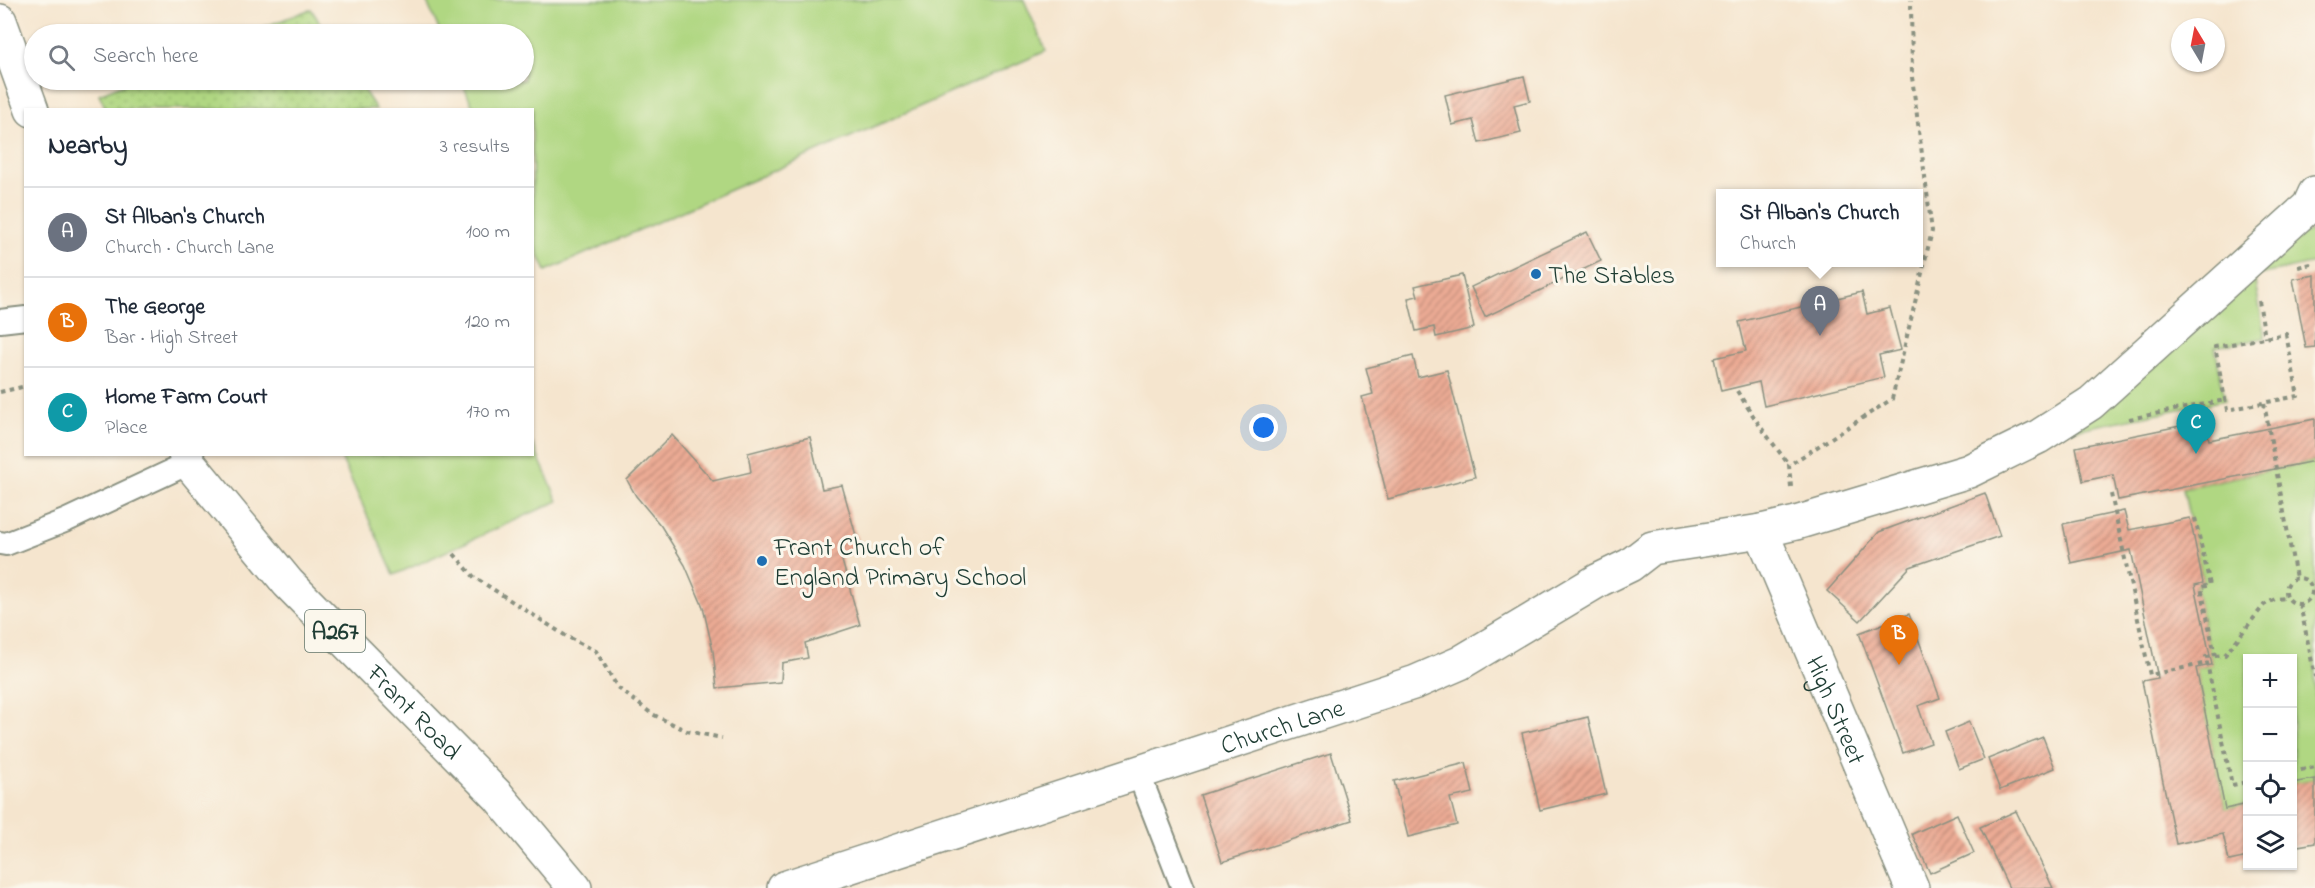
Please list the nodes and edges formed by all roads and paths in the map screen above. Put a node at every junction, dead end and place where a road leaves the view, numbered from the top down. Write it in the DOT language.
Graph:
graph roads {
  1 [pos="1911,0"];
  2 [pos="0,21"];
  3 [pos="24,88"];
  4 [pos="25,90"];
  5 [pos="31,108"];
  6 [pos="2315,193"];
  7 [pos="24,318"];
  8 [pos="0,321"];
  9 [pos="24,386"];
  10 [pos="1737,391"];
  11 [pos="0,392"];
  12 [pos="2225,400"];
  13 [pos="2264,403"];
  14 [pos="2120,421"];
  15 [pos="187,459"];
  16 [pos="1789,465"];
  17 [pos="2112,494"];
  18 [pos="2195,518"];
  19 [pos="1796,523"];
  20 [pos="1761,531"];
  21 [pos="0,543"];
  22 [pos="454,555"];
  23 [pos="2296,578"];
  24 [pos="2314,590"];
  25 [pos="2288,598"];
  26 [pos="2300,604"];
  27 [pos="2215,656"];
  28 [pos="2207,663"];
  29 [pos="2315,677"];
  30 [pos="722,738"];
  31 [pos="2315,767"];
  32 [pos="2297,771"];
  33 [pos="1138,772"];
  34 [pos="2243,783"];
  35 [pos="575,888"];
  36 [pos="784,888"];
  37 [pos="1183,888"];
  38 [pos="1912,888"];
  1 -- 16 [label="path"];
  2 -- 3 [label="street"];
  4 -- 5 [label="street"];
  6 -- 19 [label="street, Church Lane"];
  7 -- 8 [label="lane"];
  9 -- 11 [label="path"];
  10 -- 16 [label="path"];
  12 -- 13 [label="path"];
  12 -- 13 [label="path"];
  12 -- 14 [label="path"];
  13 -- 23 [label="path"];
  15 -- 21 [label="lane"];
  15 -- 35 [label="street, Frant Road / A267"];
  16 -- 19 [label="path"];
  17 -- 28 [label="path"];
  18 -- 27 [label="path"];
  19 -- 20 [label="street, Church Lane"];
  20 -- 33 [label="street, Church Lane"];
  20 -- 38 [label="street, High Street"];
  22 -- 30 [label="path"];
  23 -- 24 [label="path"];
  23 -- 25 [label="path"];
  24 -- 26 [label="path"];
  25 -- 26 [label="path"];
  25 -- 27 [label="path"];
  26 -- 29 [label="path"];
  27 -- 28 [label="path"];
  28 -- 34 [label="path"];
  31 -- 32 [label="path"];
  33 -- 36 [label="street, Church Lane"];
  33 -- 37 [label="lane"];
}
